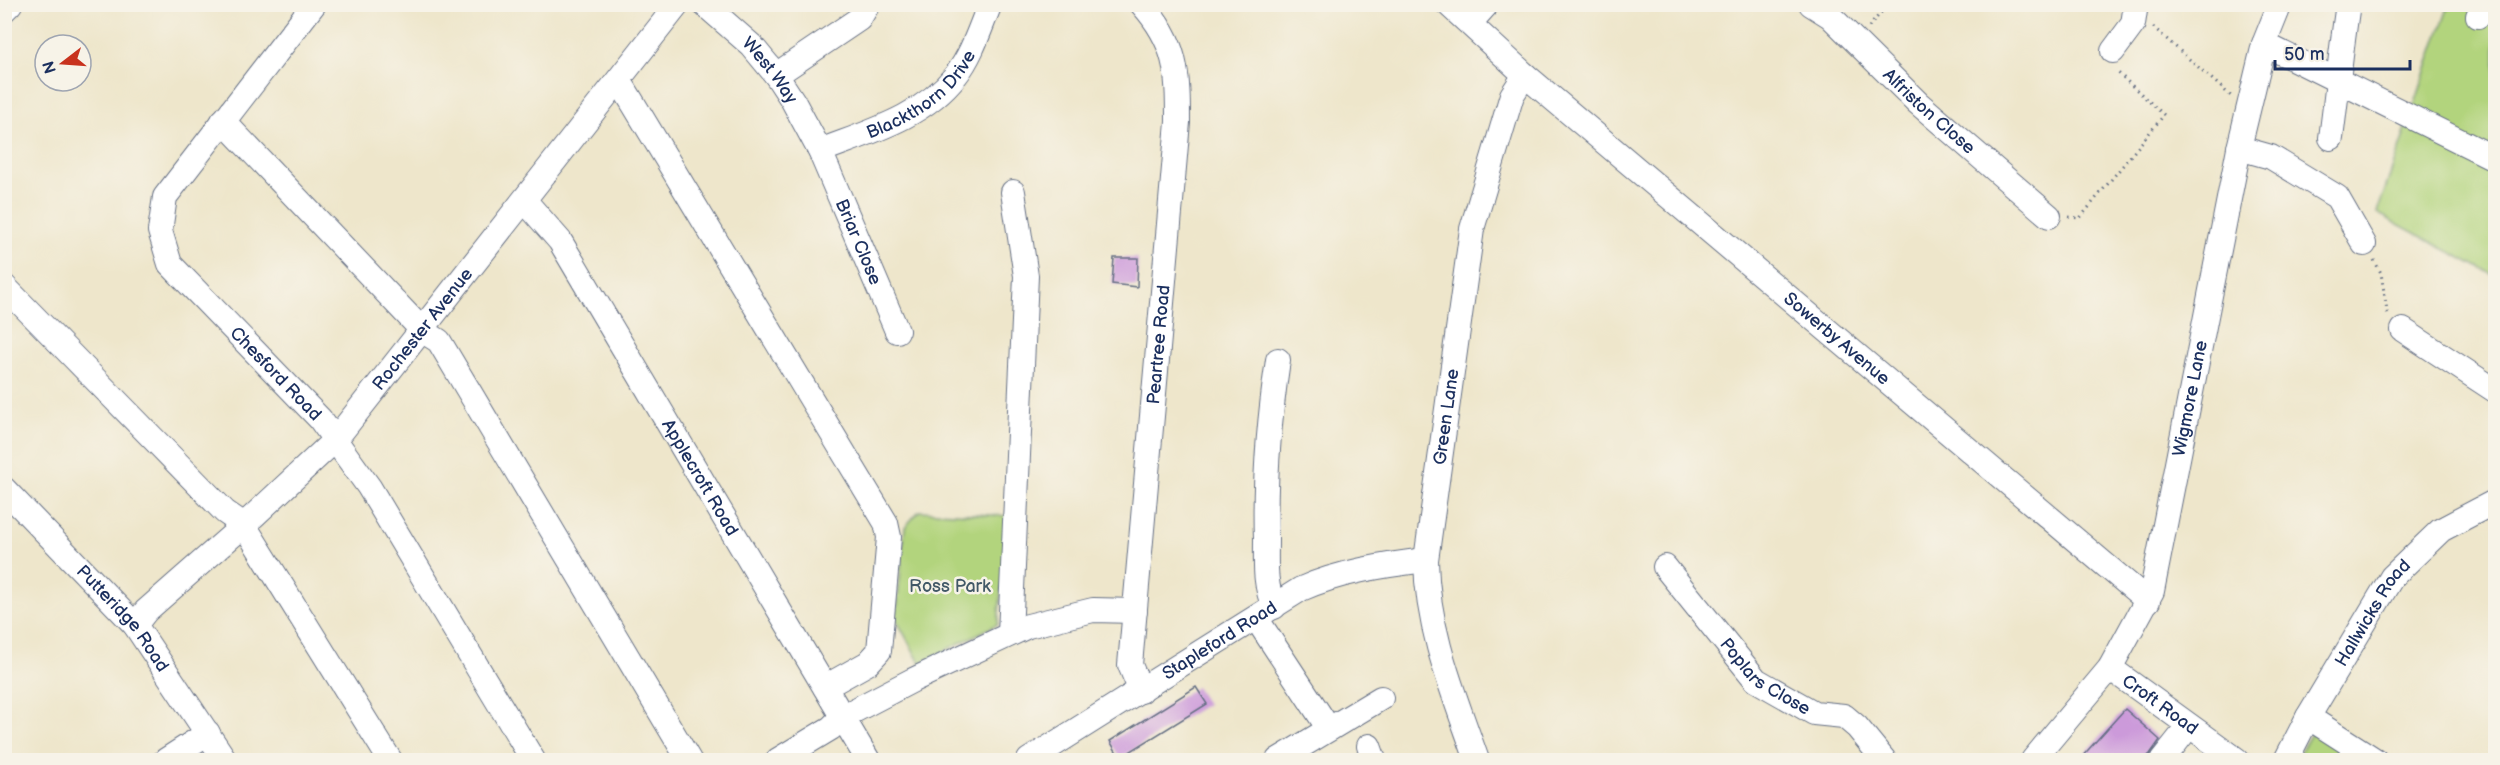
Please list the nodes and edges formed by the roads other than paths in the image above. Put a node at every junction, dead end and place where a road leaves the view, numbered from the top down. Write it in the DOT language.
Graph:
graph roads {
  1 [pos="10,4"];
  2 [pos="314,4"];
  3 [pos="678,4"];
  4 [pos="868,4"];
  5 [pos="990,4"];
  6 [pos="1142,4"];
  7 [pos="1448,4"];
  8 [pos="1487,4"];
  9 [pos="1811,4"];
  10 [pos="2280,4"];
  11 [pos="2348,4"];
  12 [pos="715,8"];
  13 [pos="2136,8"];
  14 [pos="4,10"];
  15 [pos="1470,24"];
  16 [pos="2264,44"];
  17 [pos="2113,51"];
  18 [pos="776,75"];
  19 [pos="1526,75"];
  20 [pos="619,80"];
  21 [pos="2339,80"];
  22 [pos="223,121"];
  23 [pos="2331,138"];
  24 [pos="2239,148"];
  25 [pos="820,151"];
  26 [pos="2496,159"];
  27 [pos="1013,192"];
  28 [pos="525,201"];
  29 [pos="2049,216"];
  30 [pos="2364,244"];
  31 [pos="4,286"];
  32 [pos="2403,330"];
  33 [pos="423,331"];
  34 [pos="897,331"];
  35 [pos="1278,360"];
  36 [pos="2496,391"];
  37 [pos="335,440"];
  38 [pos="4,489"];
  39 [pos="2496,501"];
  40 [pos="244,525"];
  41 [pos="1426,560"];
  42 [pos="1665,567"];
  43 [pos="2148,601"];
  44 [pos="1135,611"];
  45 [pos="1265,613"];
  46 [pos="135,625"];
  47 [pos="1010,634"];
  48 [pos="2110,668"];
  49 [pos="825,687"];
  50 [pos="1141,691"];
  51 [pos="1381,698"];
  52 [pos="842,717"];
  53 [pos="2308,717"];
  54 [pos="2189,726"];
  55 [pos="1329,729"];
  56 [pos="208,733"];
  57 [pos="166,760"];
  58 [pos="225,760"];
  59 [pos="390,760"];
  60 [pos="533,760"];
  61 [pos="689,760"];
  62 [pos="778,760"];
  63 [pos="868,760"];
  64 [pos="1029,760"];
  65 [pos="1278,760"];
  66 [pos="1477,760"];
  67 [pos="1884,760"];
  68 [pos="2033,760"];
  69 [pos="2162,760"];
  70 [pos="2237,760"];
  71 [pos="2286,760"];
  72 [pos="2374,760"];
  1 -- 14 [label="street"];
  2 -- 22 [label="street, Chesford Road"];
  3 -- 20 [label="street, Rochester Avenue"];
  4 -- 18 [label="street"];
  5 -- 25 [label="street, Blackthorn Drive"];
  6 -- 44 [label="street, Peartree Road"];
  7 -- 15 [label="street"];
  8 -- 15 [label="street"];
  9 -- 29 [label="street, Alfriston Close"];
  10 -- 16 [label="street, Wigmore Lane"];
  11 -- 21 [label="street"];
  12 -- 18 [label="street, West Way"];
  13 -- 17 [label="street"];
  15 -- 19 [label="street"];
  16 -- 21 [label="street"];
  16 -- 24 [label="street, Wigmore Lane"];
  18 -- 25 [label="street, West Way"];
  19 -- 41 [label="street, Green Lane"];
  19 -- 43 [label="street, Sowerby Avenue"];
  20 -- 28 [label="street, Rochester Avenue"];
  20 -- 49 [label="street"];
  21 -- 23 [label="street"];
  21 -- 26 [label="street"];
  22 -- 33 [label="street"];
  22 -- 37 [label="street, Chesford Road"];
  24 -- 30 [label="street"];
  24 -- 43 [label="street, Wigmore Lane"];
  25 -- 34 [label="street, Briar Close"];
  27 -- 47 [label="street"];
  28 -- 33 [label="street, Rochester Avenue"];
  28 -- 49 [label="street, Applecroft Road"];
  31 -- 40 [label="street"];
  32 -- 36 [label="street"];
  33 -- 37 [label="street, Rochester Avenue"];
  33 -- 61 [label="street"];
  35 -- 45 [label="street"];
  37 -- 40 [label="street, Rochester Avenue"];
  37 -- 60 [label="street, Chesford Road"];
  38 -- 46 [label="street, Putteridge Road"];
  39 -- 53 [label="street, Hallwicks Road"];
  40 -- 46 [label="street, Rochester Avenue"];
  40 -- 59 [label="street"];
  41 -- 45 [label="street, Stapleford Road"];
  41 -- 66 [label="street, Green Lane"];
  42 -- 67 [label="street, Poplars Close"];
  43 -- 48 [label="street, Wigmore Lane"];
  44 -- 47 [label="street"];
  44 -- 50 [label="street, Peartree Road"];
  45 -- 50 [label="street, Stapleford Road"];
  45 -- 55 [label="street"];
  46 -- 56 [label="street, Putteridge Road"];
  47 -- 52 [label="street"];
  48 -- 54 [label="street, Croft Road"];
  48 -- 68 [label="street, Wigmore Lane"];
  49 -- 52 [label="street, Applecroft Road"];
  50 -- 64 [label="street, Stapleford Road"];
  51 -- 55 [label="street"];
  52 -- 62 [label="street"];
  52 -- 63 [label="street, Applecroft Road"];
  53 -- 71 [label="street, Hallwicks Road"];
  53 -- 72 [label="street"];
  54 -- 69 [label="street"];
  54 -- 70 [label="street, Croft Road"];
  55 -- 65 [label="street"];
  56 -- 57 [label="street"];
  56 -- 58 [label="street, Putteridge Road"];
}
